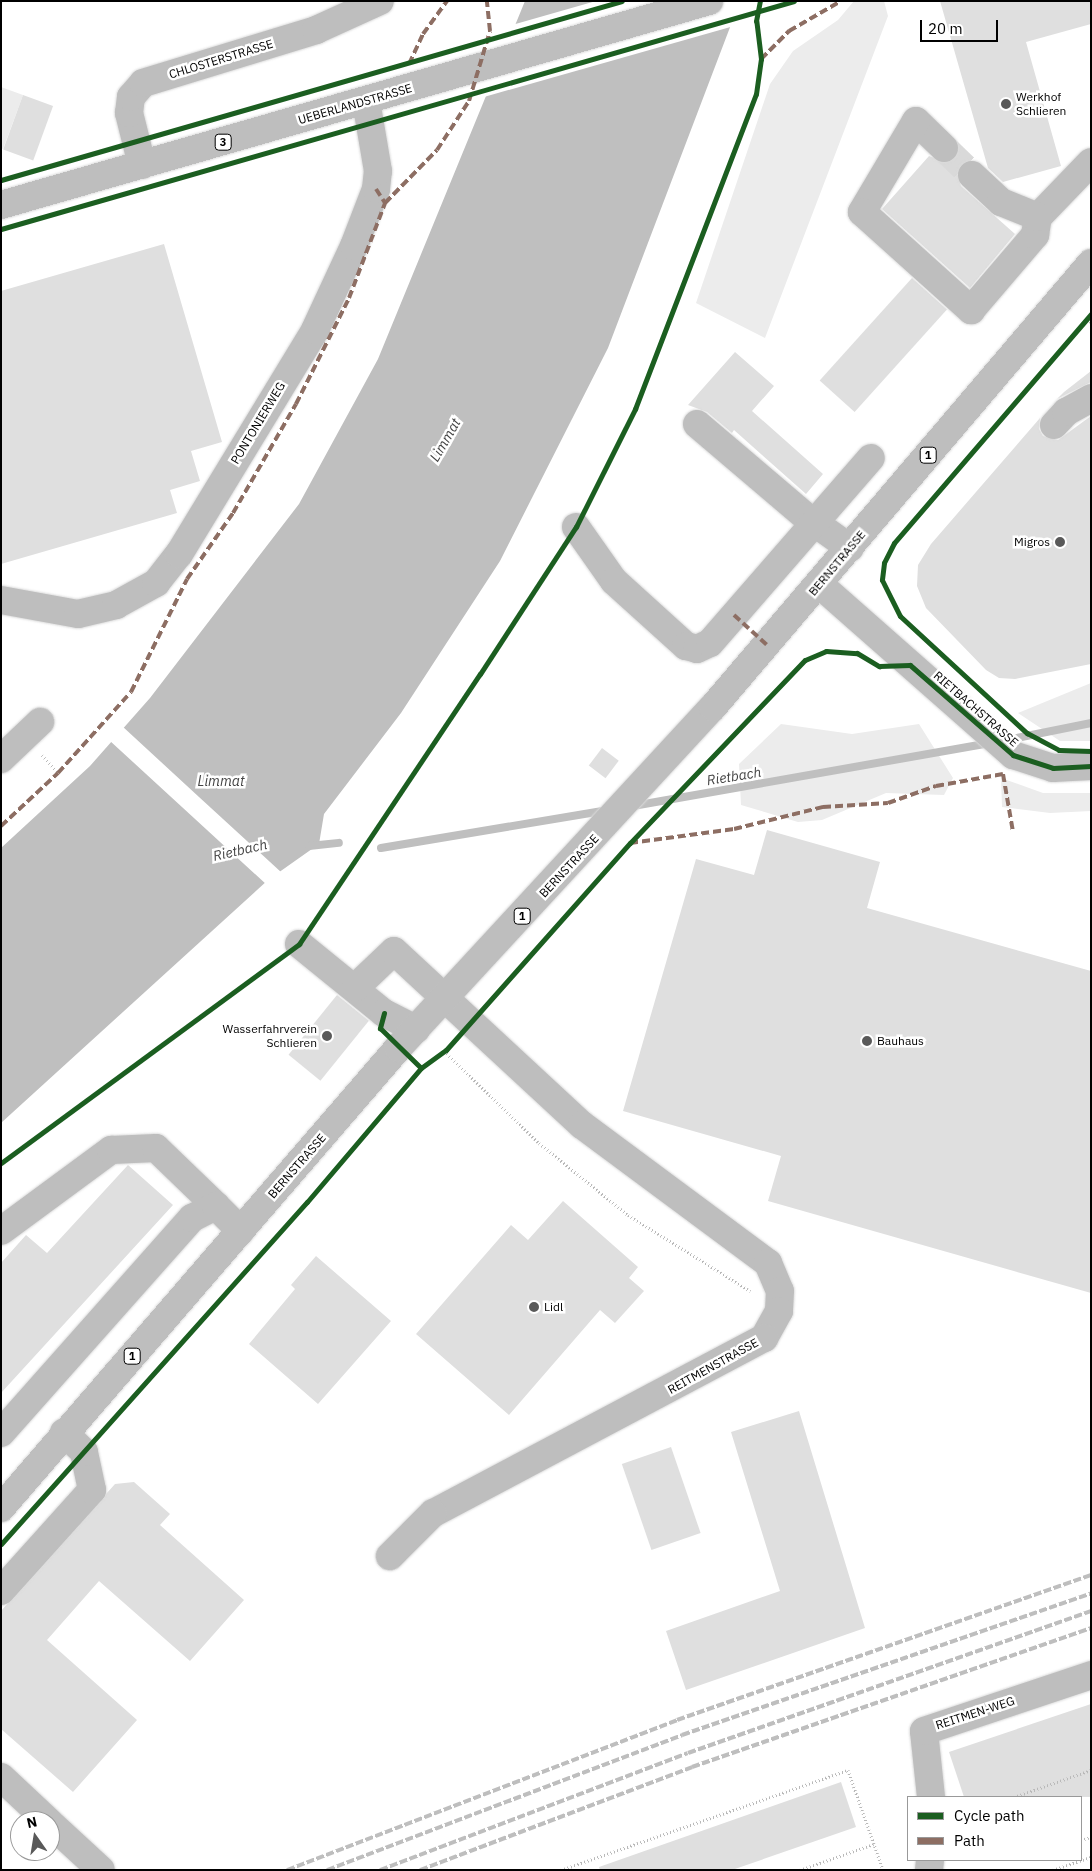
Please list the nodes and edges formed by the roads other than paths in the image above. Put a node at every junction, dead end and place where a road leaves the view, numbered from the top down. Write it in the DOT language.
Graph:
graph roads {
  1 [pos="380,1"];
  2 [pos="709,1"];
  3 [pos="366,101"];
  4 [pos="944,148"];
  5 [pos="1091,162"];
  6 [pos="142,165"];
  7 [pos="972,175"];
  8 [pos="1,206"];
  9 [pos="1038,217"];
  10 [pos="1091,263"];
  11 [pos="1091,398"];
  12 [pos="697,424"];
  13 [pos="1054,425"];
  14 [pos="871,458"];
  15 [pos="813,523"];
  16 [pos="576,526"];
  17 [pos="850,548"];
  18 [pos="819,584"];
  19 [pos="1,600"];
  20 [pos="40,722"];
  21 [pos="1,760"];
  22 [pos="1091,766"];
  23 [pos="299,944"];
  24 [pos="356,987"];
  25 [pos="445,999"];
  26 [pos="416,1029"];
  27 [pos="216,1206"];
  28 [pos="1,1230"];
  29 [pos="241,1231"];
  30 [pos="1,1432"];
  31 [pos="64,1434"];
  32 [pos="1,1508"];
  33 [pos="390,1556"];
  34 [pos="1,1591"];
  35 [pos="1091,1675"];
  36 [pos="1,1777"];
  37 [pos="931,1796"];
  38 [pos="37,1811"];
  39 [pos="60,1832"];
  40 [pos="101,1870"];
  1 -- 6 [label="main road, CHLOSTERSTRASSE"];
  2 -- 3 [label="main road, UEBERLANDSTRASSE / 3"];
  3 -- 6 [label="main road, UEBERLANDSTRASSE / 3"];
  3 -- 19 [label="main road, PONTONIERWEG"];
  4 -- 9 [label="main road"];
  5 -- 9 [label="main road"];
  6 -- 8 [label="main road, UEBERLANDSTRASSE / 3"];
  7 -- 9 [label="main road"];
  10 -- 17 [label="main road, BERNSTRASSE / 1"];
  11 -- 13 [label="main road"];
  12 -- 15 [label="main road"];
  14 -- 15 [label="main road"];
  15 -- 16 [label="main road"];
  15 -- 17 [label="main road"];
  17 -- 18 [label="main road, BERNSTRASSE / 1"];
  18 -- 22 [label="main road, RIETBACHSTRASSE"];
  18 -- 25 [label="main road, BERNSTRASSE / 1"];
  20 -- 21 [label="main road"];
  23 -- 24 [label="main road"];
  24 -- 25 [label="main road"];
  24 -- 26 [label="main road"];
  25 -- 26 [label="main road, BERNSTRASSE / 1"];
  25 -- 33 [label="main road, REITMENSTRASSE"];
  26 -- 29 [label="main road, BERNSTRASSE / 1"];
  27 -- 28 [label="main road"];
  27 -- 29 [label="main road"];
  27 -- 30 [label="main road"];
  29 -- 31 [label="main road, BERNSTRASSE / 1"];
  31 -- 32 [label="main road, BERNSTRASSE / 1"];
  31 -- 34 [label="main road"];
  35 -- 37 [label="main road, REITMEN-WEG"];
  36 -- 38 [label="main road"];
  39 -- 40 [label="main road"];
}
